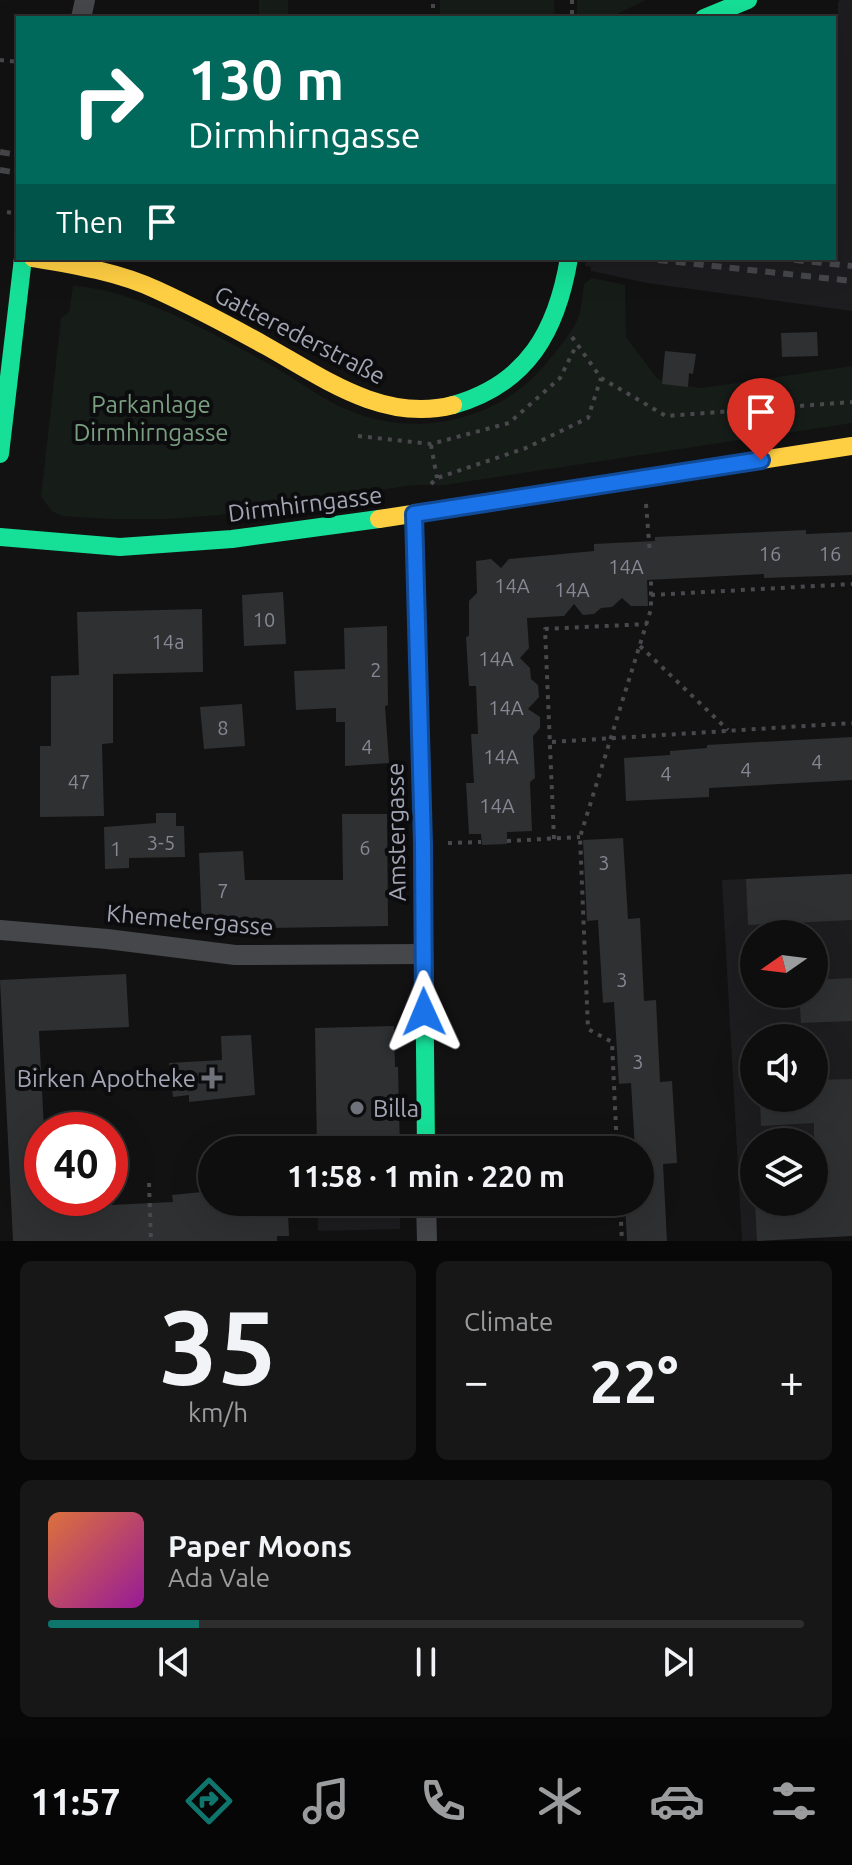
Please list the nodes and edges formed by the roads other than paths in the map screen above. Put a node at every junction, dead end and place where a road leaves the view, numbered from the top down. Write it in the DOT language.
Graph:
graph roads {
  1 [pos="748,0"];
  2 [pos="709,16"];
  3 [pos="17,260"];
  4 [pos="44,260"];
  5 [pos="568,261"];
  6 [pos="852,446"];
  7 [pos="0,454"];
  8 [pos="414,514"];
  9 [pos="0,537"];
  10 [pos="0,930"];
  11 [pos="423,954"];
  12 [pos="426,1136"];
  13 [pos="426,1216"];
  14 [pos="427,1241"];
  1 -- 2 [label="street"];
  3 -- 7 [label="street"];
  4 -- 5 [label="street, Gatterederstraße"];
  6 -- 8 [label="street, Dirmhirngasse"];
  8 -- 9 [label="street, Dirmhirngasse"];
  8 -- 11 [label="street, Amstergasse"];
  10 -- 11 [label="street, Khemetergasse"];
  11 -- 12 [label="street, Amstergasse"];
  13 -- 14 [label="street"];
}
